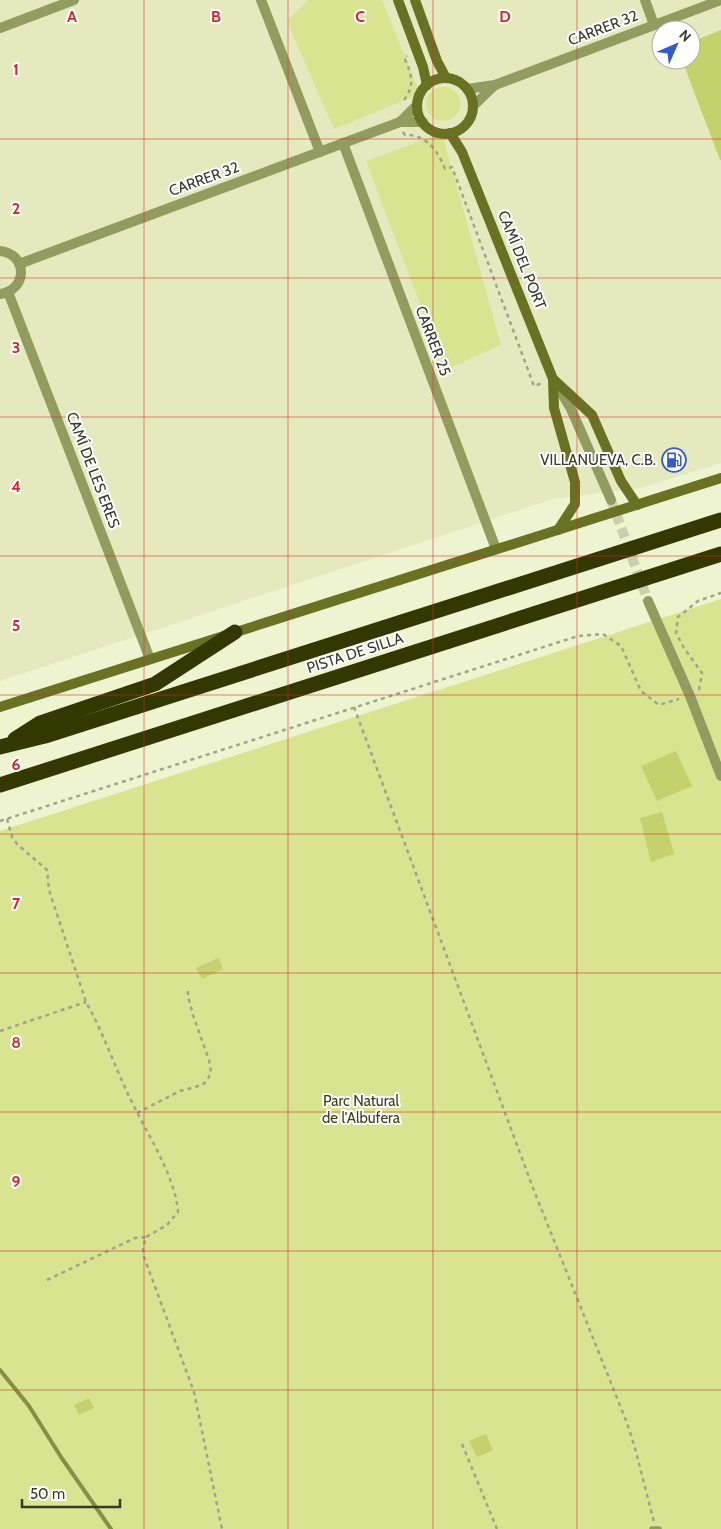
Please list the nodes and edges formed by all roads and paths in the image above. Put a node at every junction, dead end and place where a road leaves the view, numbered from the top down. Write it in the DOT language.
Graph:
graph roads {
  1 [pos="74,0"];
  2 [pos="261,0"];
  3 [pos="398,0"];
  4 [pos="415,0"];
  5 [pos="645,0"];
  6 [pos="721,0"];
  7 [pos="652,20"];
  8 [pos="667,20"];
  9 [pos="651,26"];
  10 [pos="0,28"];
  11 [pos="417,52"];
  12 [pos="446,78"];
  13 [pos="427,85"];
  14 [pos="495,85"];
  15 [pos="468,89"];
  16 [pos="417,105"];
  17 [pos="473,106"];
  18 [pos="400,122"];
  19 [pos="423,122"];
  20 [pos="463,127"];
  21 [pos="450,133"];
  22 [pos="343,144"];
  23 [pos="320,152"];
  24 [pos="462,152"];
  25 [pos="0,251"];
  26 [pos="19,264"];
  27 [pos="4,293"];
  28 [pos="553,379"];
  29 [pos="721,478"];
  30 [pos="611,500"];
  31 [pos="637,505"];
  32 [pos="721,520"];
  33 [pos="558,530"];
  34 [pos="496,549"];
  35 [pos="721,554"];
  36 [pos="721,593"];
  37 [pos="648,601"];
  38 [pos="235,632"];
  39 [pos="150,659"];
  40 [pos="690,696"];
  41 [pos="0,707"];
  42 [pos="354,707"];
  43 [pos="2,746"];
  44 [pos="721,776"];
  45 [pos="0,785"];
  46 [pos="7,819"];
  47 [pos="0,821"];
  48 [pos="188,990"];
  49 [pos="86,1002"];
  50 [pos="0,1031"];
  51 [pos="138,1113"];
  52 [pos="146,1237"];
  53 [pos="47,1280"];
  54 [pos="462,1444"];
  55 [pos="222,1529"];
  56 [pos="497,1529"];
  57 [pos="655,1529"];
  1 -- 10 [label="street"];
  2 -- 23 [label="street"];
  3 -- 11 [label="street"];
  4 -- 12 [label="street"];
  5 -- 7 [label="street"];
  6 -- 8 [label="street, CARRER 32"];
  9 -- 14 [label="street, CARRER 32"];
  11 -- 13 [label="street"];
  11 -- 18 [label="path"];
  12 -- 13 [label="street"];
  12 -- 15 [label="street"];
  13 -- 16 [label="street"];
  14 -- 15 [label="street, CARRER 32"];
  14 -- 17 [label="street, CARRER 32"];
  15 -- 17 [label="street"];
  16 -- 18 [label="street, CARRER 32"];
  16 -- 19 [label="street"];
  17 -- 20 [label="street"];
  18 -- 19 [label="street, CARRER 32"];
  18 -- 22 [label="street, CARRER 32"];
  18 -- 28 [label="path"];
  19 -- 21 [label="street"];
  20 -- 21 [label="street"];
  20 -- 24 [label="street, CAMÍ DEL PORT"];
  21 -- 24 [label="street, CAMÍ DEL PORT"];
  22 -- 23 [label="street, CARRER 32"];
  22 -- 34 [label="street, CARRER 25"];
  23 -- 26 [label="street, CARRER 32"];
  24 -- 28 [label="street, CAMÍ DEL PORT"];
  25 -- 26 [label="street"];
  26 -- 27 [label="street"];
  27 -- 39 [label="street, CAMÍ DE LES ERES"];
  28 -- 30 [label="street, CAMÍ DEL PORT"];
  28 -- 31 [label="street, CAMÍ DEL PORT"];
  28 -- 33 [label="street, CAMÍ DEL PORT"];
  29 -- 31 [label="street"];
  31 -- 33 [label="street"];
  32 -- 43 [label="highway, PISTA DE SILLA"];
  33 -- 34 [label="street"];
  34 -- 38 [label="street"];
  35 -- 45 [label="highway, PISTA DE SILLA"];
  36 -- 40 [label="path"];
  37 -- 40 [label="street"];
  38 -- 39 [label="street"];
  38 -- 43 [label="highway"];
  39 -- 41 [label="street"];
  40 -- 42 [label="path"];
  40 -- 44 [label="street"];
  42 -- 46 [label="path"];
  42 -- 57 [label="path"];
  46 -- 47 [label="path"];
  46 -- 49 [label="path"];
  48 -- 51 [label="path"];
  49 -- 50 [label="path"];
  49 -- 51 [label="path"];
  51 -- 52 [label="path"];
  52 -- 53 [label="path"];
  52 -- 55 [label="path"];
  54 -- 56 [label="path"];
}
